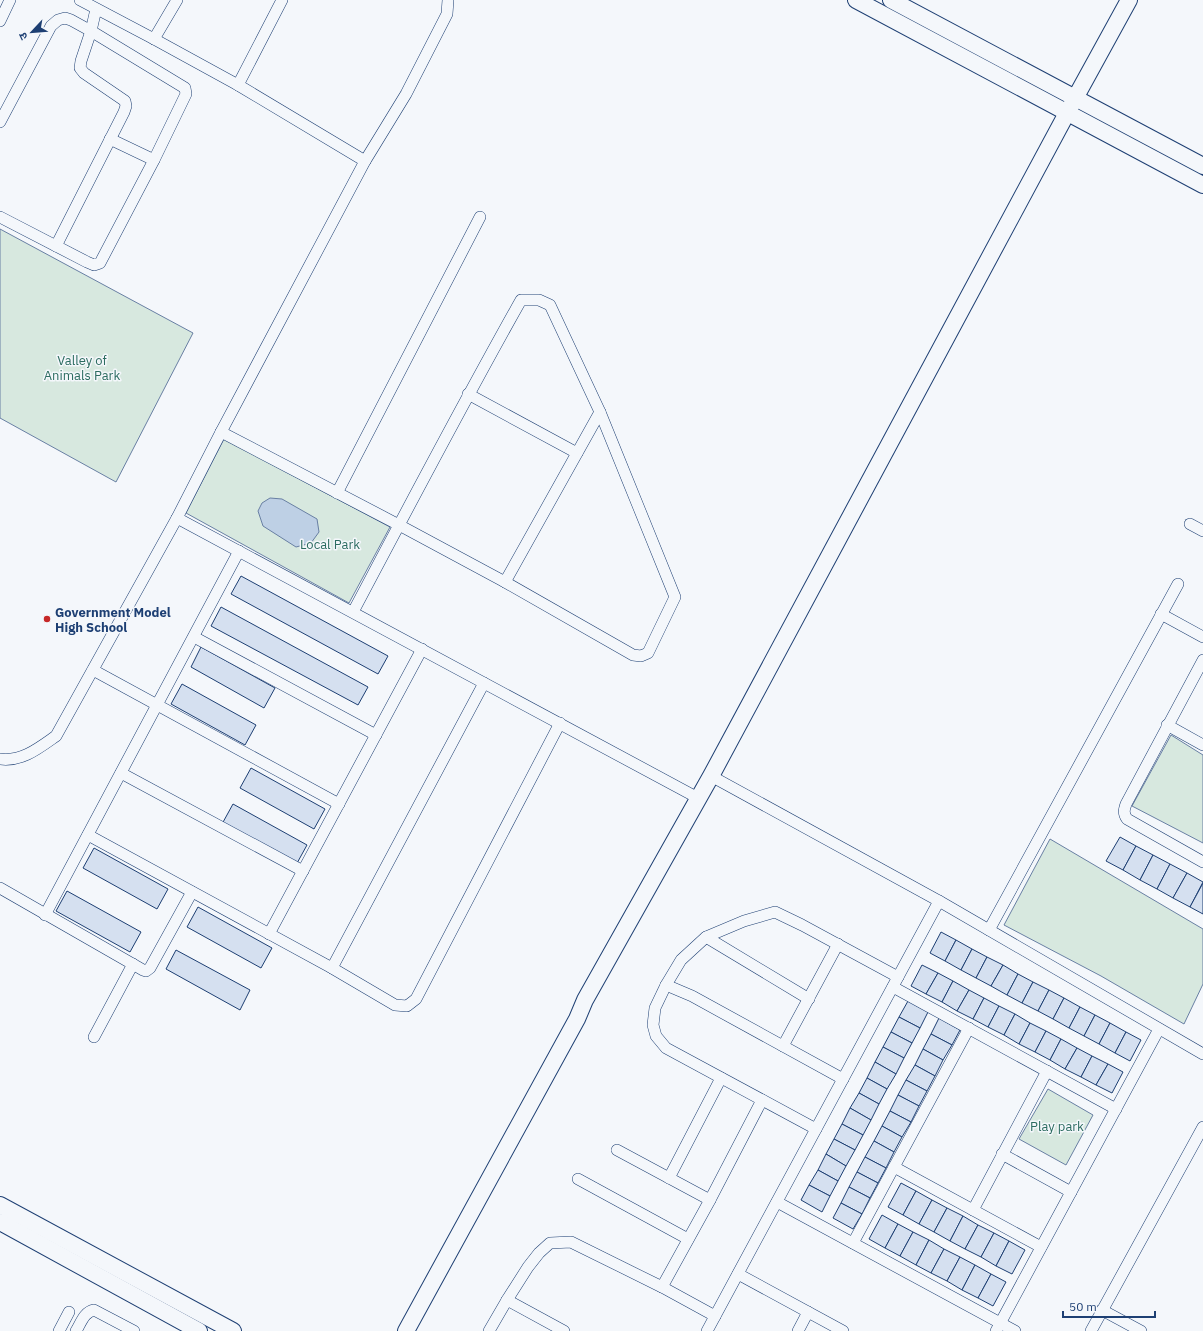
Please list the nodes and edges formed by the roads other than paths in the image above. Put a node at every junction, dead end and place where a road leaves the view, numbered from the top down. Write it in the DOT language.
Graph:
graph roads {
  1 [pos="10,0"];
  2 [pos="80,0"];
  3 [pos="177,0"];
  4 [pos="282,0"];
  5 [pos="448,0"];
  6 [pos="856,0"];
  7 [pos="891,0"];
  8 [pos="1129,0"];
  9 [pos="96,9"];
  10 [pos="0,20"];
  11 [pos="91,31"];
  12 [pos="154,39"];
  13 [pos="238,85"];
  14 [pos="1075,98"];
  15 [pos="1067,112"];
  16 [pos="0,122"];
  17 [pos="110,139"];
  18 [pos="154,160"];
  19 [pos="365,161"];
  20 [pos="1203,166"];
  21 [pos="1203,185"];
  22 [pos="0,217"];
  23 [pos="480,217"];
  24 [pos="56,246"];
  25 [pos="468,394"];
  26 [pos="600,412"];
  27 [pos="221,432"];
  28 [pos="577,452"];
  29 [pos="338,493"];
  30 [pos="177,518"];
  31 [pos="1190,524"];
  32 [pos="399,525"];
  33 [pos="1203,531"];
  34 [pos="239,551"];
  35 [pos="505,582"];
  36 [pos="1178,584"];
  37 [pos="353,612"];
  38 [pos="1161,614"];
  39 [pos="194,637"];
  40 [pos="1203,637"];
  41 [pos="422,649"];
  42 [pos="1203,660"];
  43 [pos="93,670"];
  44 [pos="484,683"];
  45 [pos="157,705"];
  46 [pos="560,724"];
  47 [pos="1167,725"];
  48 [pos="376,735"];
  49 [pos="1203,745"];
  50 [pos="0,759"];
  51 [pos="121,773"];
  52 [pos="711,776"];
  53 [pos="698,798"];
  54 [pos="339,804"];
  55 [pos="88,835"];
  56 [pos="1203,862"];
  57 [pos="303,871"];
  58 [pos="0,888"];
  59 [pos="192,892"];
  60 [pos="939,901"];
  61 [pos="45,915"];
  62 [pos="989,930"];
  63 [pos="269,934"];
  64 [pos="706,937"];
  65 [pos="838,944"];
  66 [pos="133,964"];
  67 [pos="332,968"];
  68 [pos="898,977"];
  69 [pos="666,985"];
  70 [pos="893,987"];
  71 [pos="809,999"];
  72 [pos="969,1028"];
  73 [pos="1158,1029"];
  74 [pos="94,1037"];
  75 [pos="783,1046"];
  76 [pos="1203,1054"];
  77 [pos="1047,1071"];
  78 [pos="722,1078"];
  79 [pos="843,1079"];
  80 [pos="762,1100"];
  81 [pos="1116,1109"];
  82 [pos="1203,1127"];
  83 [pos="816,1129"];
  84 [pos="617,1150"];
  85 [pos="1002,1154"];
  86 [pos="894,1167"];
  87 [pos="669,1178"];
  88 [pos="578,1179"];
  89 [pos="1071,1192"];
  90 [pos="710,1200"];
  91 [pos="777,1202"];
  92 [pos="0,1205"];
  93 [pos="972,1210"];
  94 [pos="0,1222"];
  95 [pos="688,1239"];
  96 [pos="853,1243"];
  97 [pos="1041,1247"];
  98 [pos="738,1274"];
  99 [pos="662,1288"];
  100 [pos="507,1300"];
  101 [pos="1102,1310"];
  102 [pos="69,1312"];
  103 [pos="808,1312"];
  104 [pos="715,1316"];
  105 [pos="998,1327"];
  106 [pos="59,1331"];
  107 [pos="76,1331"];
  108 [pos="134,1331"];
  109 [pos="199,1331"];
  110 [pos="233,1331"];
  111 [pos="406,1331"];
  112 [pos="489,1331"];
  113 [pos="564,1331"];
  114 [pos="707,1331"];
  115 [pos="798,1331"];
  116 [pos="843,1331"];
  117 [pos="1015,1331"];
  118 [pos="1091,1331"];
  119 [pos="1141,1331"];
  1 -- 10 [label="street"];
  2 -- 9 [label="street"];
  3 -- 12 [label="street"];
  4 -- 13 [label="street"];
  5 -- 19 [label="street"];
  6 -- 15 [label="main road"];
  7 -- 14 [label="main road"];
  8 -- 14 [label="main road"];
  9 -- 11 [label="street"];
  9 -- 12 [label="street"];
  11 -- 16 [label="street"];
  11 -- 17 [label="street"];
  11 -- 18 [label="street"];
  12 -- 13 [label="street"];
  13 -- 19 [label="street"];
  14 -- 15 [label="main road"];
  14 -- 20 [label="main road"];
  15 -- 21 [label="main road"];
  15 -- 52 [label="main road"];
  17 -- 18 [label="street"];
  17 -- 24 [label="street"];
  18 -- 24 [label="street"];
  19 -- 27 [label="street"];
  22 -- 24 [label="street"];
  23 -- 29 [label="street"];
  25 -- 26 [label="street"];
  25 -- 28 [label="street"];
  25 -- 32 [label="street"];
  26 -- 28 [label="street"];
  26 -- 35 [label="street"];
  27 -- 29 [label="street"];
  27 -- 30 [label="street"];
  28 -- 35 [label="street"];
  29 -- 32 [label="street"];
  30 -- 34 [label="street"];
  30 -- 43 [label="street"];
  31 -- 33 [label="street"];
  32 -- 35 [label="street"];
  32 -- 37 [label="street"];
  34 -- 37 [label="street"];
  34 -- 39 [label="street"];
  36 -- 38 [label="street"];
  37 -- 41 [label="street"];
  38 -- 40 [label="street"];
  38 -- 62 [label="street"];
  39 -- 45 [label="street"];
  39 -- 48 [label="street"];
  41 -- 44 [label="street"];
  41 -- 48 [label="street"];
  42 -- 47 [label="street"];
  43 -- 45 [label="street"];
  43 -- 50 [label="street"];
  44 -- 46 [label="street"];
  44 -- 67 [label="street"];
  45 -- 51 [label="street"];
  45 -- 54 [label="street"];
  46 -- 53 [label="street"];
  46 -- 67 [label="street"];
  47 -- 49 [label="street"];
  47 -- 56 [label="street"];
  48 -- 54 [label="street"];
  51 -- 55 [label="street"];
  51 -- 57 [label="street"];
  52 -- 53 [label="main road"];
  52 -- 60 [label="street"];
  53 -- 111 [label="main road"];
  54 -- 57 [label="street"];
  55 -- 59 [label="street"];
  55 -- 61 [label="street"];
  57 -- 63 [label="street"];
  58 -- 61 [label="street"];
  59 -- 63 [label="street"];
  59 -- 66 [label="street"];
  60 -- 62 [label="street"];
  60 -- 68 [label="street"];
  61 -- 66 [label="street"];
  62 -- 73 [label="street"];
  63 -- 67 [label="street"];
  64 -- 65 [label="street"];
  64 -- 69 [label="street"];
  64 -- 71 [label="street"];
  65 -- 68 [label="street"];
  65 -- 71 [label="street"];
  66 -- 74 [label="street"];
  68 -- 70 [label="street"];
  69 -- 75 [label="street"];
  69 -- 78 [label="street"];
  70 -- 72 [label="street"];
  70 -- 79 [label="street"];
  71 -- 75 [label="street"];
  72 -- 77 [label="street"];
  72 -- 86 [label="street"];
  73 -- 76 [label="street"];
  73 -- 81 [label="street"];
  75 -- 79 [label="street"];
  77 -- 81 [label="street"];
  77 -- 85 [label="street"];
  78 -- 80 [label="street"];
  78 -- 87 [label="street"];
  79 -- 83 [label="street"];
  80 -- 83 [label="street"];
  80 -- 90 [label="street"];
  81 -- 89 [label="street"];
  82 -- 101 [label="street"];
  83 -- 91 [label="street"];
  84 -- 87 [label="street"];
  85 -- 89 [label="street"];
  85 -- 93 [label="street"];
  86 -- 93 [label="street"];
  86 -- 96 [label="street"];
  87 -- 90 [label="street"];
  88 -- 95 [label="street"];
  89 -- 97 [label="street"];
  90 -- 95 [label="street"];
  91 -- 96 [label="street"];
  91 -- 98 [label="street"];
  92 -- 110 [label="main road"];
  93 -- 97 [label="street"];
  94 -- 109 [label="main road"];
  95 -- 99 [label="street"];
  96 -- 105 [label="street"];
  97 -- 105 [label="street"];
  98 -- 103 [label="street"];
  98 -- 104 [label="street"];
  99 -- 100 [label="street"];
  99 -- 104 [label="street"];
  100 -- 112 [label="street"];
  100 -- 113 [label="street"];
  101 -- 118 [label="street"];
  101 -- 119 [label="street"];
  102 -- 106 [label="street"];
  103 -- 115 [label="street"];
  103 -- 116 [label="street"];
  104 -- 114 [label="street"];
  105 -- 117 [label="street"];
  107 -- 108 [label="street"];
}
